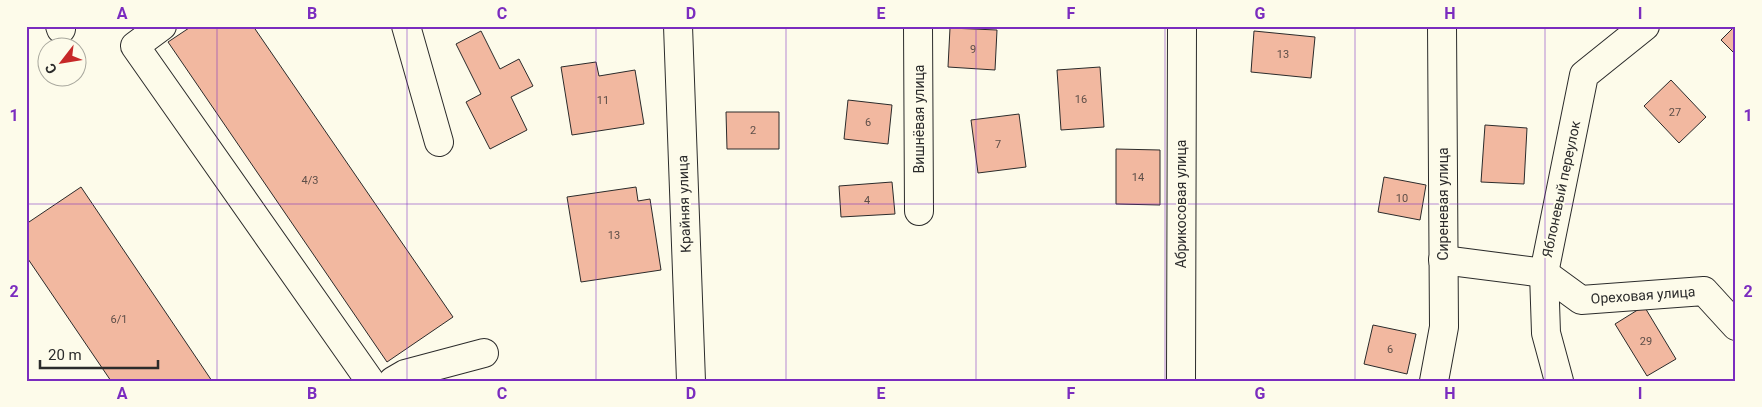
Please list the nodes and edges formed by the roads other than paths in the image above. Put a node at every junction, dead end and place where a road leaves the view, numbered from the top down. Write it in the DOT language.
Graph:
graph roads {
  1 [pos="162,26"];
  2 [pos="406,26"];
  3 [pos="678,26"];
  4 [pos="918,26"];
  5 [pos="1182,26"];
  6 [pos="1442,26"];
  7 [pos="1645,26"];
  8 [pos="439,142"];
  9 [pos="919,211"];
  10 [pos="1443,260"];
  11 [pos="1544,273"];
  12 [pos="1736,326"];
  13 [pos="484,353"];
  14 [pos="370,381"];
  15 [pos="393,381"];
  16 [pos="691,381"];
  17 [pos="1181,381"];
  18 [pos="1434,381"];
  19 [pos="1558,381"];
  1 -- 14 [label="street"];
  2 -- 8 [label="street"];
  3 -- 16 [label="street, Крайняя улица"];
  4 -- 9 [label="street, Вишнёвая улица"];
  5 -- 17 [label="street, Абрикосовая улица"];
  6 -- 10 [label="street, Сиреневая улица"];
  7 -- 11 [label="street, Яблоневый переулок"];
  10 -- 11 [label="street"];
  10 -- 18 [label="street, Сиреневая улица"];
  11 -- 12 [label="street, Ореховая улица"];
  11 -- 19 [label="street, Яблоневый переулок"];
  13 -- 15 [label="street"];
}
